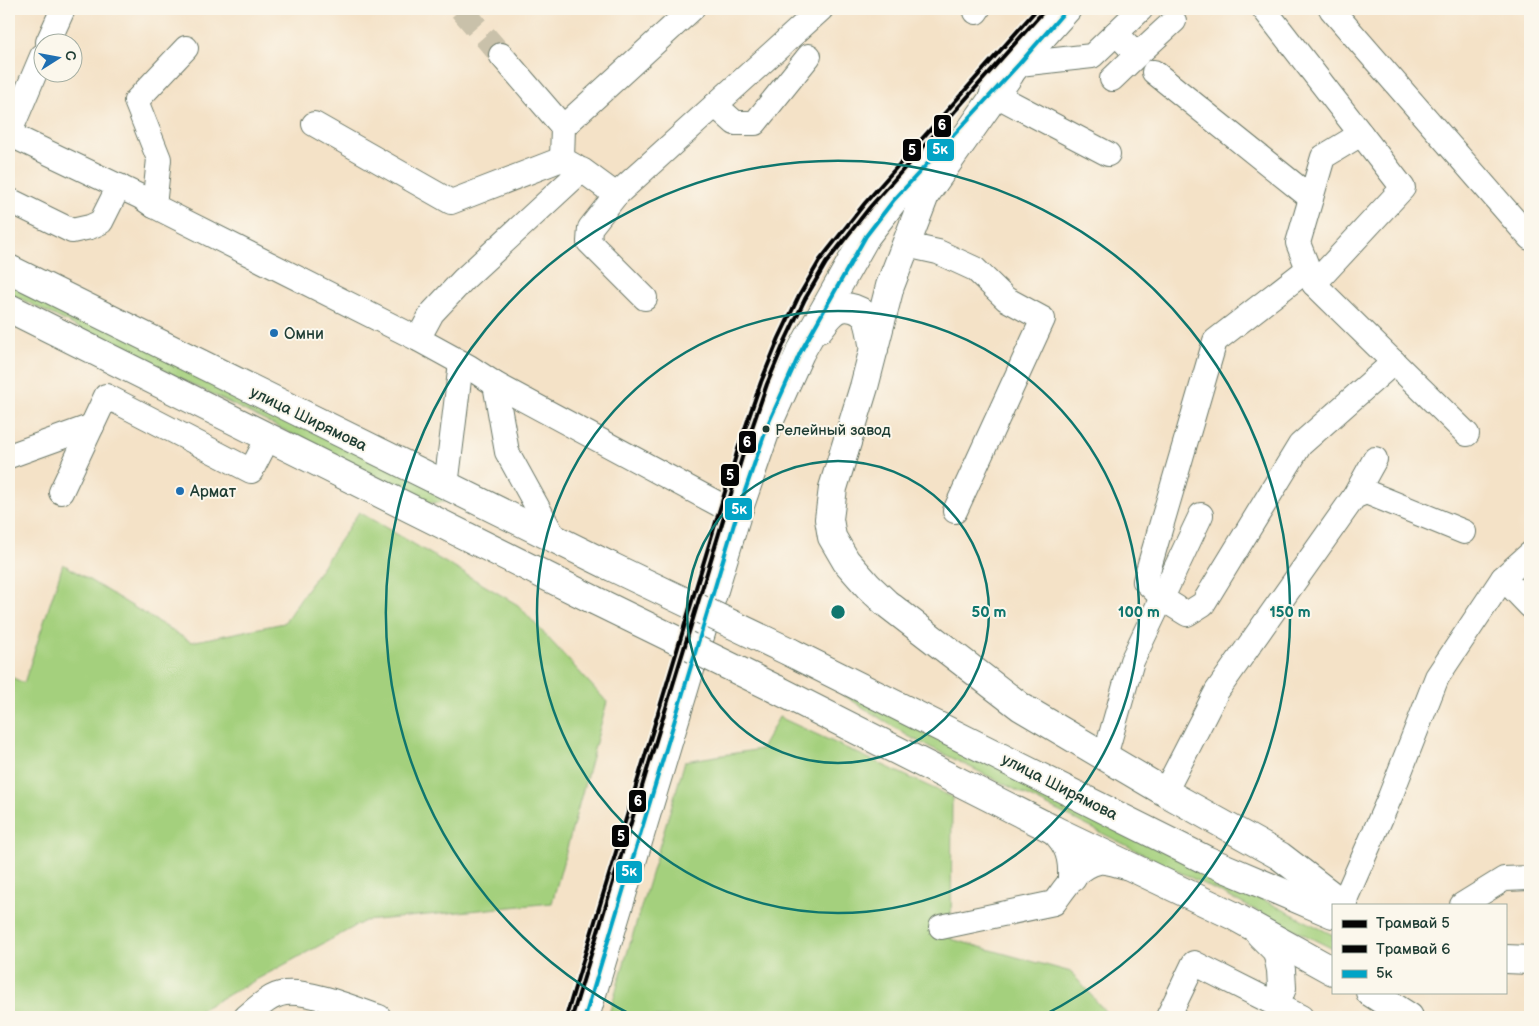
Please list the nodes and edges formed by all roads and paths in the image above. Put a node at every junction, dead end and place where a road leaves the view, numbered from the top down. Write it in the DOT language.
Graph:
graph roads {
  1 [pos="63,9"];
  2 [pos="692,9"];
  3 [pos="821,9"];
  4 [pos="1067,9"];
  5 [pos="1141,9"];
  6 [pos="1264,9"];
  7 [pos="1331,9"];
  8 [pos="1174,21"];
  9 [pos="53,32"];
  10 [pos="1116,33"];
  11 [pos="186,48"];
  12 [pos="500,55"];
  13 [pos="1137,55"];
  14 [pos="808,56"];
  15 [pos="1154,72"];
  16 [pos="1112,79"];
  17 [pos="32,80"];
  18 [pos="1004,81"];
  19 [pos="715,105"];
  20 [pos="314,124"];
  21 [pos="563,127"];
  22 [pos="9,134"];
  23 [pos="1361,134"];
  24 [pos="1108,154"];
  25 [pos="572,165"];
  26 [pos="119,186"];
  27 [pos="616,195"];
  28 [pos="1311,198"];
  29 [pos="9,200"];
  30 [pos="154,206"];
  31 [pos="1530,238"];
  32 [pos="906,244"];
  33 [pos="9,269"];
  34 [pos="1311,276"];
  35 [pos="645,298"];
  36 [pos="9,308"];
  37 [pos="418,339"];
  38 [pos="874,350"];
  39 [pos="800,353"];
  40 [pos="1394,362"];
  41 [pos="461,363"];
  42 [pos="494,384"];
  43 [pos="92,426"];
  44 [pos="1467,434"];
  45 [pos="268,438"];
  46 [pos="9,456"];
  47 [pos="1375,459"];
  48 [pos="446,486"];
  49 [pos="61,492"];
  50 [pos="1354,497"];
  51 [pos="488,506"];
  52 [pos="955,511"];
  53 [pos="737,514"];
  54 [pos="1201,515"];
  55 [pos="1464,532"];
  56 [pos="472,539"];
  57 [pos="556,540"];
  58 [pos="1530,554"];
  59 [pos="1503,578"];
  60 [pos="1162,598"];
  61 [pos="1530,606"];
  62 [pos="1105,756"];
  63 [pos="1165,792"];
  64 [pos="1054,830"];
  65 [pos="1134,869"];
  66 [pos="1072,878"];
  67 [pos="1530,878"];
  68 [pos="1335,904"];
  69 [pos="1342,904"];
  70 [pos="1464,904"];
  71 [pos="1332,905"];
  72 [pos="1232,915"];
  73 [pos="940,926"];
  74 [pos="1506,959"];
  75 [pos="1530,960"];
  76 [pos="1332,970"];
  77 [pos="1373,994"];
  78 [pos="1276,1004"];
  79 [pos="246,1017"];
  80 [pos="379,1017"];
  81 [pos="585,1017"];
  82 [pos="1168,1017"];
  83 [pos="1301,1017"];
  84 [pos="1409,1017"];
  1 -- 9 [label="street"];
  2 -- 21 [label="street"];
  3 -- 19 [label="street"];
  4 -- 18 [label="main road"];
  5 -- 10 [label="street"];
  6 -- 23 [label="street"];
  7 -- 31 [label="street"];
  8 -- 13 [label="street"];
  10 -- 13 [label="street"];
  10 -- 18 [label="street"];
  11 -- 30 [label="street"];
  12 -- 21 [label="street"];
  13 -- 16 [label="street"];
  14 -- 19 [label="street"];
  15 -- 28 [label="street"];
  17 -- 22 [label="street"];
  18 -- 24 [label="street"];
  18 -- 32 [label="main road"];
  18 -- 39 [label="main road"];
  19 -- 27 [label="street"];
  20 -- 25 [label="street"];
  21 -- 25 [label="street"];
  22 -- 26 [label="street"];
  23 -- 28 [label="street"];
  23 -- 34 [label="street"];
  25 -- 27 [label="street"];
  25 -- 37 [label="street"];
  26 -- 29 [label="street"];
  26 -- 30 [label="street"];
  27 -- 35 [label="street"];
  28 -- 34 [label="street"];
  30 -- 37 [label="street"];
  32 -- 38 [label="main road"];
  32 -- 52 [label="street"];
  33 -- 48 [label="main road, улица Ширямова"];
  34 -- 40 [label="street"];
  34 -- 60 [label="street"];
  36 -- 45 [label="main road"];
  37 -- 41 [label="street"];
  38 -- 39 [label="main road"];
  38 -- 62 [label="main road"];
  39 -- 53 [label="main road"];
  40 -- 44 [label="street"];
  40 -- 60 [label="street"];
  41 -- 42 [label="street"];
  41 -- 48 [label="street"];
  42 -- 53 [label="street"];
  42 -- 57 [label="street"];
  43 -- 45 [label="street"];
  43 -- 46 [label="street"];
  43 -- 49 [label="street"];
  45 -- 56 [label="main road"];
  47 -- 50 [label="street"];
  48 -- 51 [label="main road, улица Ширямова"];
  50 -- 55 [label="street"];
  50 -- 63 [label="street"];
  51 -- 56 [label="main road"];
  51 -- 57 [label="main road, улица Ширямова"];
  53 -- 81 [label="main road"];
  54 -- 60 [label="street"];
  56 -- 64 [label="main road, bridge"];
  57 -- 71 [label="main road, улица Ширямова, bridge"];
  58 -- 59 [label="street"];
  59 -- 61 [label="street"];
  59 -- 69 [label="street"];
  60 -- 62 [label="street"];
  62 -- 63 [label="main road"];
  63 -- 68 [label="main road"];
  64 -- 65 [label="main road"];
  64 -- 66 [label="main road"];
  65 -- 66 [label="street"];
  65 -- 72 [label="main road"];
  66 -- 73 [label="street"];
  67 -- 70 [label="street"];
  72 -- 76 [label="main road"];
  72 -- 78 [label="main road"];
  74 -- 75 [label="main road"];
  77 -- 84 [label="main road"];
  78 -- 82 [label="street"];
  78 -- 83 [label="street"];
  79 -- 80 [label="street"];
}
